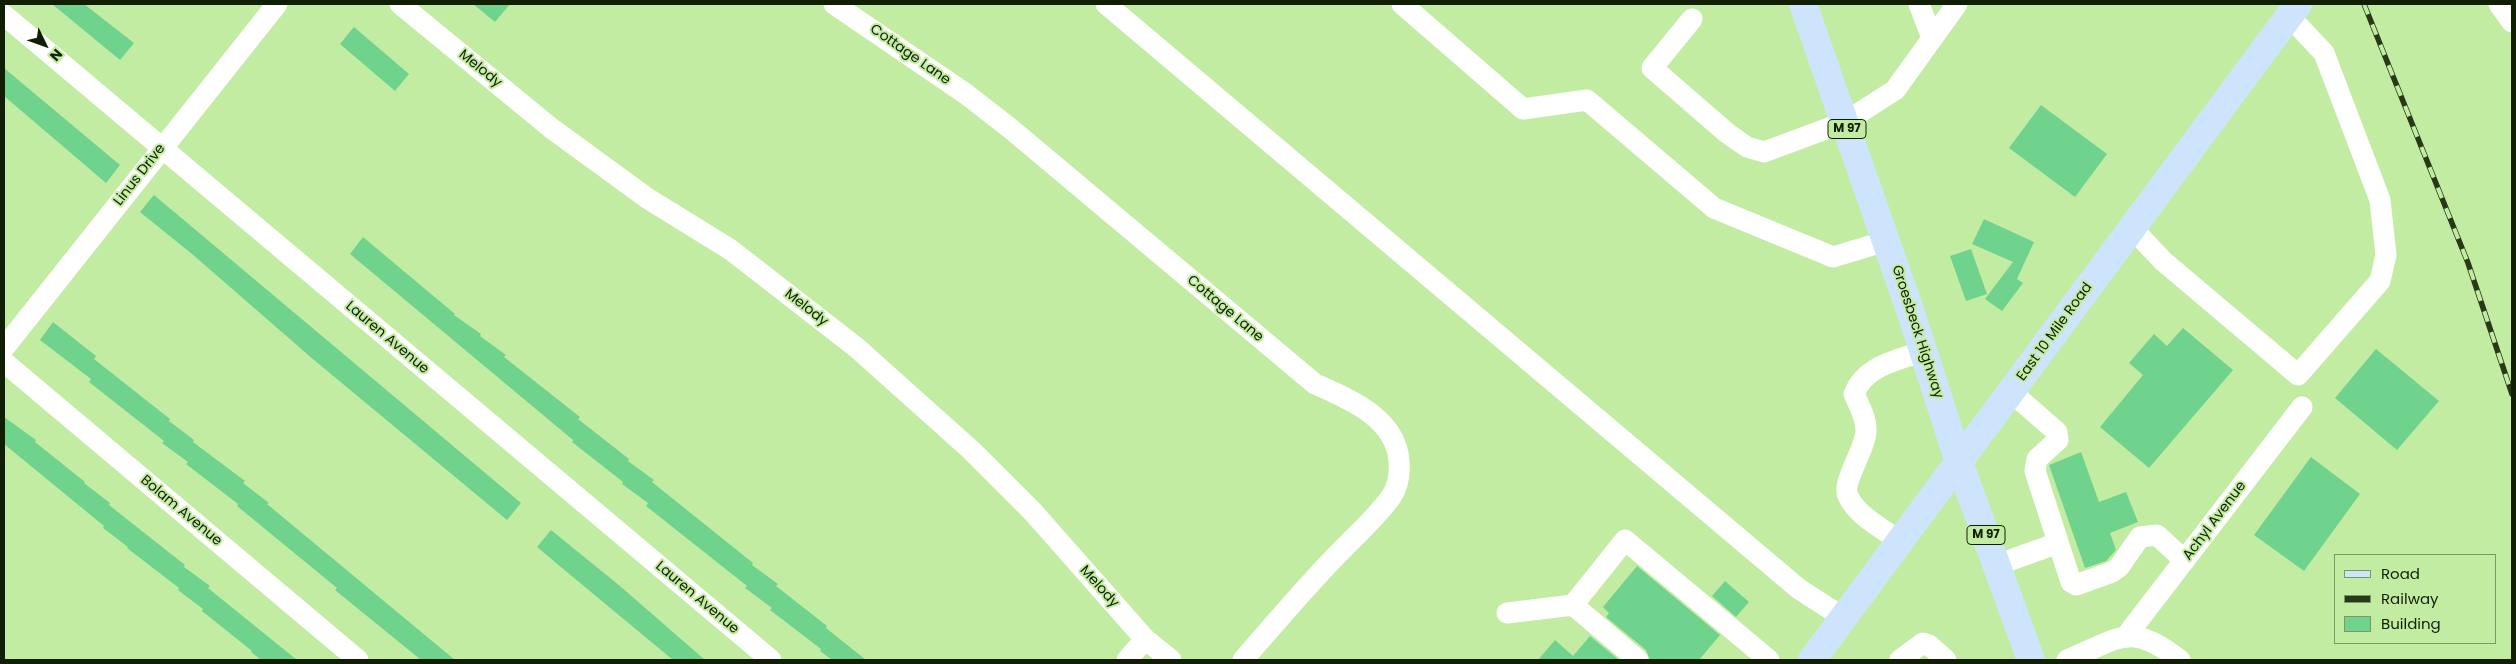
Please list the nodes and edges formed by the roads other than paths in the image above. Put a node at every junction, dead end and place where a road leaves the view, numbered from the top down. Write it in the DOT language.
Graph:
graph roads {
  1 [pos="277,4"];
  2 [pos="400,4"];
  3 [pos="834,4"];
  4 [pos="1106,4"];
  5 [pos="1402,4"];
  6 [pos="1803,4"];
  7 [pos="1919,4"];
  8 [pos="1957,4"];
  9 [pos="2499,4"];
  10 [pos="2293,10"];
  11 [pos="4,15"];
  12 [pos="1692,19"];
  13 [pos="2512,22"];
  14 [pos="1932,38"];
  15 [pos="1845,122"];
  16 [pos="161,148"];
  17 [pos="2131,227"];
  18 [pos="1886,241"];
  19 [pos="4,348"];
  20 [pos="1923,351"];
  21 [pos="4,362"];
  22 [pos="2010,392"];
  23 [pos="2302,407"];
  24 [pos="1959,462"];
  25 [pos="1900,541"];
  26 [pos="2058,543"];
  27 [pos="2184,560"];
  28 [pos="1997,565"];
  29 [pos="1573,605"];
  30 [pos="1507,613"];
  31 [pos="1844,618"];
  32 [pos="2127,635"];
  33 [pos="1146,639"];
  34 [pos="358,660"];
  35 [pos="771,660"];
  36 [pos="1127,660"];
  37 [pos="1171,660"];
  38 [pos="1243,660"];
  39 [pos="1638,660"];
  40 [pos="1769,660"];
  41 [pos="1812,660"];
  42 [pos="1900,660"];
  43 [pos="1946,660"];
  44 [pos="2031,660"];
  45 [pos="2067,660"];
  46 [pos="2180,660"];
  1 -- 16 [label="street, Linus Drive"];
  2 -- 33 [label="street, Melody"];
  3 -- 38 [label="street, Cottage Lane"];
  4 -- 31 [label="street"];
  5 -- 18 [label="street"];
  6 -- 15 [label="main road, Groesbeck Highway / M 97"];
  7 -- 14 [label="street"];
  8 -- 14 [label="street"];
  9 -- 13 [label="street"];
  10 -- 17 [label="main road, East 10 Mile Road"];
  10 -- 17 [label="street"];
  11 -- 16 [label="street, Lauren Avenue"];
  12 -- 15 [label="street"];
  14 -- 15 [label="street"];
  15 -- 18 [label="main road, Groesbeck Highway / M 97"];
  16 -- 19 [label="street, Linus Drive"];
  16 -- 35 [label="street, Lauren Avenue"];
  17 -- 22 [label="main road, East 10 Mile Road"];
  18 -- 20 [label="main road, Groesbeck Highway / M 97"];
  20 -- 24 [label="main road, Groesbeck Highway / M 97"];
  20 -- 25 [label="street"];
  21 -- 34 [label="street, Bolam Avenue"];
  22 -- 24 [label="main road, East 10 Mile Road"];
  22 -- 26 [label="street"];
  23 -- 27 [label="street, Achyl Avenue"];
  24 -- 25 [label="main road, East 10 Mile Road"];
  24 -- 28 [label="main road, Groesbeck Highway / M 97"];
  25 -- 31 [label="main road, East 10 Mile Road"];
  26 -- 27 [label="street"];
  26 -- 28 [label="street"];
  27 -- 32 [label="street, Achyl Avenue"];
  28 -- 44 [label="main road, Groesbeck Highway / M 97"];
  29 -- 30 [label="street"];
  29 -- 39 [label="street"];
  29 -- 40 [label="street"];
  31 -- 41 [label="main road, East 10 Mile Road"];
  32 -- 45 [label="street"];
  32 -- 46 [label="street"];
  33 -- 36 [label="street"];
  33 -- 37 [label="street, Melody"];
  42 -- 43 [label="street"];
}
